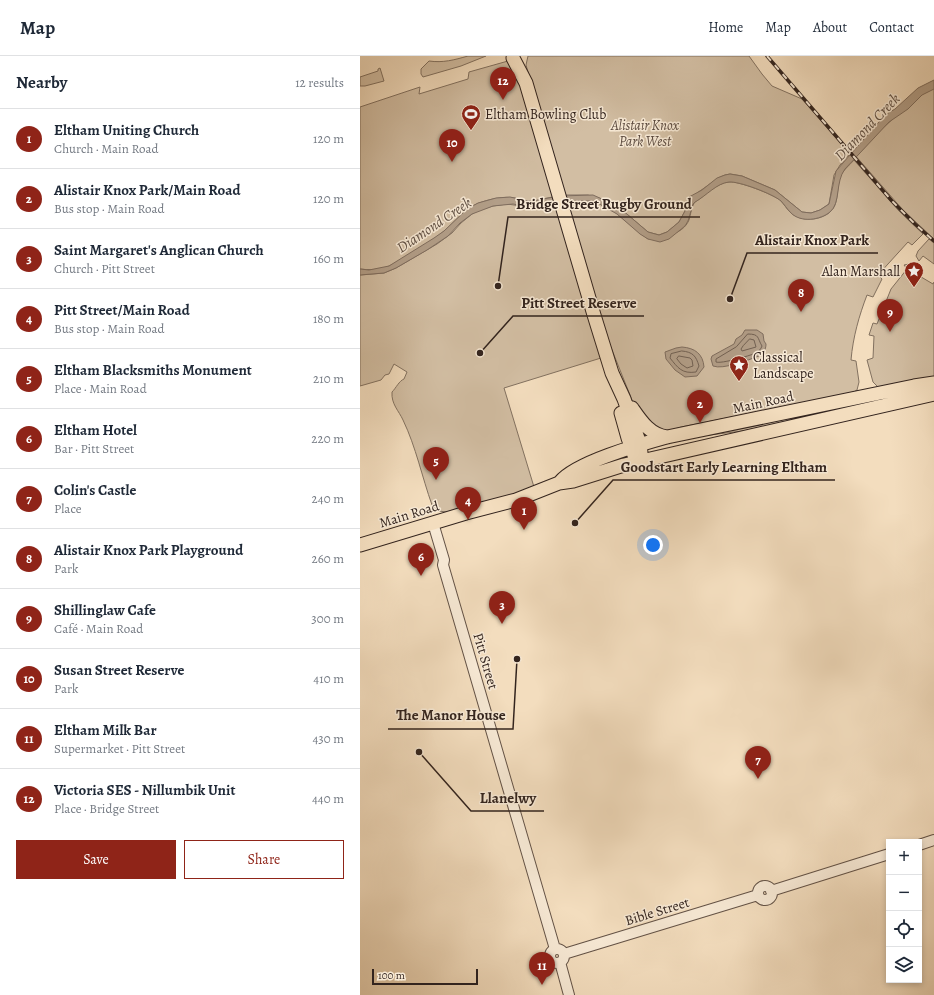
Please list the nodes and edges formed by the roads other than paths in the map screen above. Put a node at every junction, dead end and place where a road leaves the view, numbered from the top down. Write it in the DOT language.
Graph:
graph roads {
  1 [pos="518,56"];
  2 [pos="612,373"];
  3 [pos="934,383"];
  4 [pos="934,394"];
  5 [pos="624,399"];
  6 [pos="869,400"];
  7 [pos="667,437"];
  8 [pos="636,446"];
  9 [pos="638,462"];
  10 [pos="559,483"];
  11 [pos="431,524"];
  12 [pos="360,545"];
  13 [pos="934,840"];
  14 [pos="922,844"];
  15 [pos="886,855"];
  16 [pos="560,955"];
  17 [pos="569,995"];
  1 -- 2 [label="main road"];
  2 -- 5 [label="main road"];
  2 -- 8 [label="main road"];
  3 -- 6 [label="main road, Main Road"];
  4 -- 6 [label="main road, Main Road"];
  5 -- 7 [label="main road"];
  5 -- 8 [label="main road"];
  6 -- 7 [label="main road, Main Road"];
  6 -- 9 [label="main road, Main Road"];
  7 -- 8 [label="main road, Main Road"];
  8 -- 9 [label="main road"];
  8 -- 10 [label="main road, Main Road"];
  9 -- 10 [label="main road, Main Road"];
  10 -- 11 [label="main road, Main Road"];
  11 -- 12 [label="main road, Main Road"];
  11 -- 16 [label="street, Pitt Street"];
  13 -- 14 [label="street"];
  15 -- 16 [label="street, Bible Street"];
  16 -- 17 [label="street, Pitt Street"];
}
